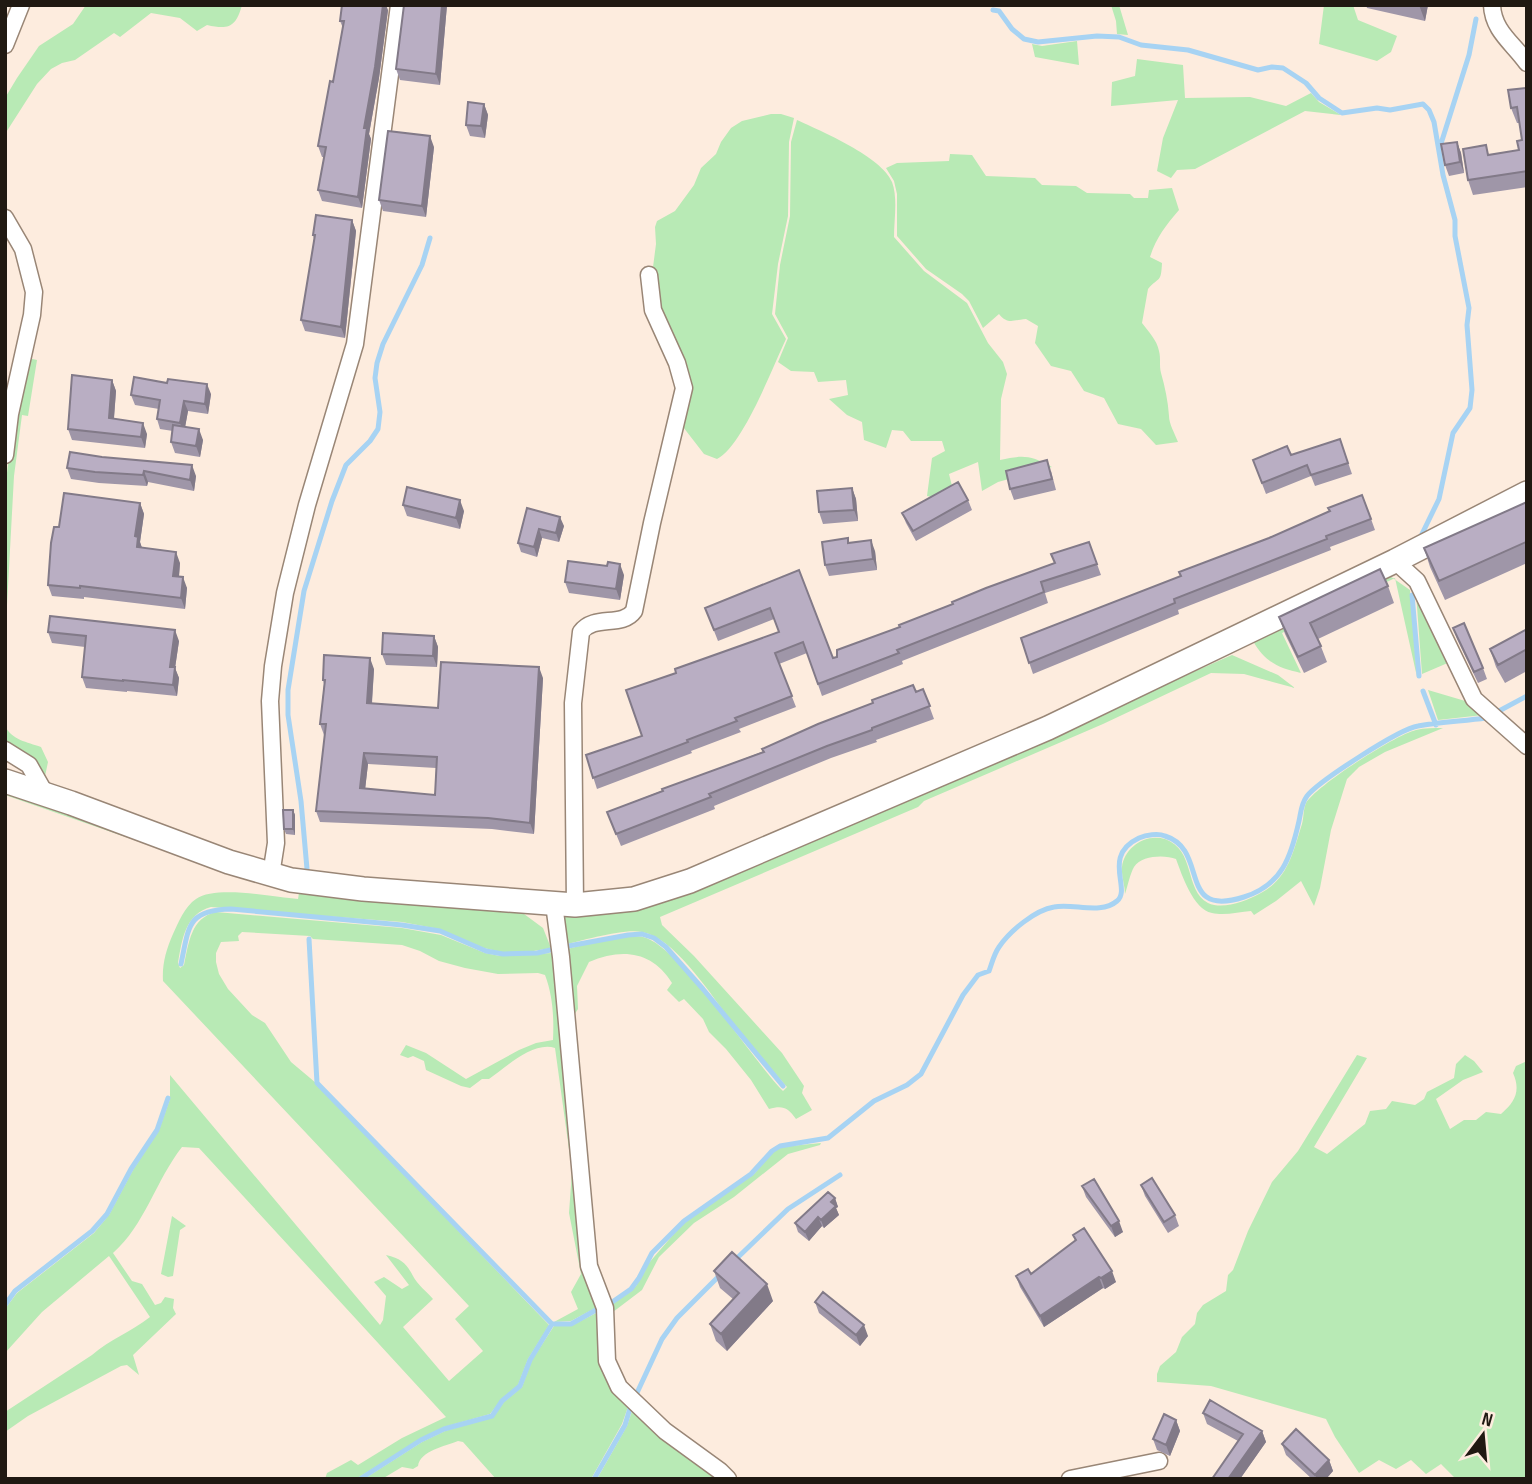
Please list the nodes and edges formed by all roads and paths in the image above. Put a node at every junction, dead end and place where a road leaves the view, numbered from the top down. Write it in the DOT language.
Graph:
graph roads {
  1 [pos="21,5"];
  2 [pos="398,5"];
  3 [pos="1492,5"];
  4 [pos="5,45"];
  5 [pos="1527,63"];
  6 [pos="5,218"];
  7 [pos="649,275"];
  8 [pos="5,455"];
  9 [pos="1527,492"];
  10 [pos="1395,561"];
  11 [pos="1527,746"];
  12 [pos="5,750"];
  13 [pos="5,782"];
  14 [pos="46,795"];
  15 [pos="271,875"];
  16 [pos="564,904"];
  17 [pos="1159,1461"];
  18 [pos="728,1479"];
  19 [pos="1070,1479"];
  1 -- 4 [label="street"];
  2 -- 15 [label="street"];
  3 -- 5 [label="street"];
  6 -- 8 [label="street"];
  7 -- 16 [label="street"];
  9 -- 10 [label="main road"];
  10 -- 11 [label="street"];
  10 -- 16 [label="main road"];
  12 -- 14 [label="street"];
  13 -- 14 [label="main road"];
  14 -- 15 [label="main road"];
  15 -- 16 [label="main road"];
  16 -- 18 [label="street"];
  17 -- 19 [label="street"];
}
